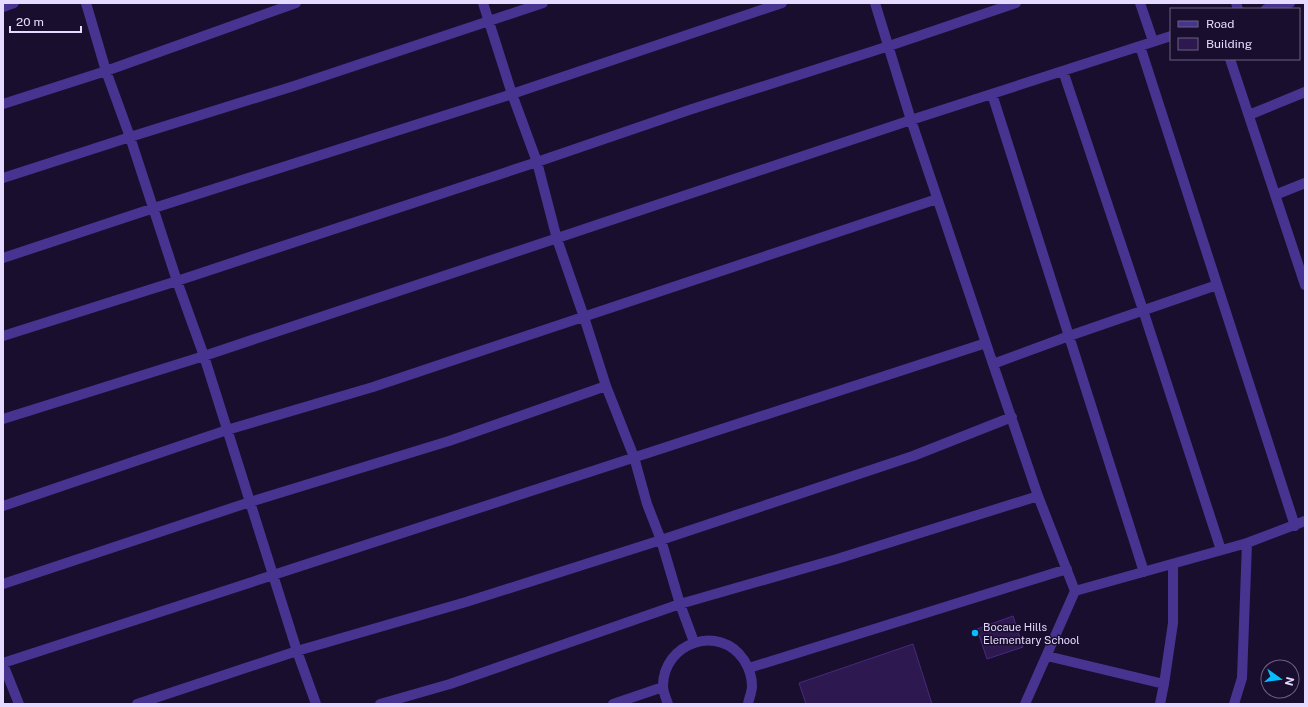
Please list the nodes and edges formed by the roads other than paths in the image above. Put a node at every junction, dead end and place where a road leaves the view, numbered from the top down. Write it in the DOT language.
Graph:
graph roads {
  1 [pos="14,3"];
  2 [pos="86,3"];
  3 [pos="296,3"];
  4 [pos="483,3"];
  5 [pos="543,3"];
  6 [pos="782,3"];
  7 [pos="875,3"];
  8 [pos="1016,3"];
  9 [pos="1140,3"];
  10 [pos="1290,3"];
  11 [pos="3,7"];
  12 [pos="1270,8"];
  13 [pos="489,22"];
  14 [pos="1170,36"];
  15 [pos="1153,41"];
  16 [pos="889,46"];
  17 [pos="1140,46"];
  18 [pos="1230,60"];
  19 [pos="106,71"];
  20 [pos="1063,71"];
  21 [pos="1305,92"];
  22 [pos="512,94"];
  23 [pos="992,94"];
  24 [pos="3,104"];
  25 [pos="1249,115"];
  26 [pos="911,120"];
  27 [pos="130,136"];
  28 [pos="537,162"];
  29 [pos="3,178"];
  30 [pos="1305,183"];
  31 [pos="1275,195"];
  32 [pos="937,199"];
  33 [pos="154,208"];
  34 [pos="557,239"];
  35 [pos="3,258"];
  36 [pos="1302,263"];
  37 [pos="177,281"];
  38 [pos="1217,285"];
  39 [pos="1305,285"];
  40 [pos="1143,310"];
  41 [pos="584,317"];
  42 [pos="3,336"];
  43 [pos="1069,336"];
  44 [pos="986,343"];
  45 [pos="204,356"];
  46 [pos="993,364"];
  47 [pos="606,386"];
  48 [pos="1012,417"];
  49 [pos="3,419"];
  50 [pos="227,430"];
  51 [pos="634,457"];
  52 [pos="1038,496"];
  53 [pos="250,502"];
  54 [pos="3,506"];
  55 [pos="1305,522"];
  56 [pos="1295,526"];
  57 [pos="661,540"];
  58 [pos="1247,543"];
  59 [pos="1221,550"];
  60 [pos="1173,564"];
  61 [pos="1067,569"];
  62 [pos="1144,572"];
  63 [pos="274,576"];
  64 [pos="3,584"];
  65 [pos="1075,591"];
  66 [pos="680,604"];
  67 [pos="694,642"];
  68 [pos="297,651"];
  69 [pos="1047,656"];
  70 [pos="3,664"];
  71 [pos="749,668"];
  72 [pos="1164,684"];
  73 [pos="663,687"];
  74 [pos="19,704"];
  75 [pos="138,704"];
  76 [pos="316,704"];
  77 [pos="380,704"];
  78 [pos="613,704"];
  79 [pos="668,704"];
  80 [pos="748,704"];
  81 [pos="1025,704"];
  82 [pos="1160,704"];
  83 [pos="1234,704"];
  1 -- 11 [label="street"];
  2 -- 19 [label="street"];
  3 -- 19 [label="street"];
  4 -- 13 [label="street"];
  5 -- 13 [label="street"];
  6 -- 22 [label="street"];
  7 -- 16 [label="street"];
  8 -- 16 [label="street"];
  9 -- 15 [label="street"];
  10 -- 12 [label="street"];
  13 -- 22 [label="street"];
  13 -- 27 [label="street"];
  14 -- 15 [label="street"];
  15 -- 17 [label="street"];
  16 -- 26 [label="street"];
  16 -- 28 [label="street"];
  17 -- 20 [label="street"];
  17 -- 38 [label="street"];
  18 -- 25 [label="street"];
  19 -- 24 [label="street"];
  19 -- 27 [label="street"];
  20 -- 23 [label="street"];
  20 -- 40 [label="street"];
  21 -- 25 [label="street"];
  22 -- 28 [label="street"];
  22 -- 33 [label="street"];
  23 -- 26 [label="street"];
  23 -- 43 [label="street"];
  25 -- 31 [label="street"];
  26 -- 32 [label="street"];
  26 -- 34 [label="street"];
  27 -- 29 [label="street"];
  27 -- 33 [label="street"];
  28 -- 34 [label="street"];
  28 -- 37 [label="street"];
  30 -- 31 [label="street"];
  31 -- 36 [label="street"];
  32 -- 41 [label="street"];
  32 -- 44 [label="street"];
  33 -- 35 [label="street"];
  33 -- 37 [label="street"];
  34 -- 41 [label="street"];
  34 -- 45 [label="street"];
  36 -- 39 [label="street"];
  37 -- 42 [label="street"];
  37 -- 45 [label="street"];
  38 -- 40 [label="street"];
  38 -- 56 [label="street"];
  40 -- 43 [label="street"];
  40 -- 59 [label="street"];
  41 -- 47 [label="street"];
  41 -- 50 [label="street"];
  43 -- 46 [label="street"];
  43 -- 62 [label="street"];
  44 -- 46 [label="street"];
  44 -- 51 [label="street"];
  45 -- 49 [label="street"];
  45 -- 50 [label="street"];
  46 -- 48 [label="street"];
  47 -- 51 [label="street"];
  47 -- 53 [label="street"];
  48 -- 52 [label="street"];
  48 -- 57 [label="street"];
  50 -- 53 [label="street"];
  50 -- 54 [label="street"];
  51 -- 57 [label="street"];
  51 -- 63 [label="street"];
  52 -- 61 [label="street"];
  52 -- 66 [label="street"];
  53 -- 63 [label="street"];
  53 -- 64 [label="street"];
  55 -- 56 [label="street"];
  56 -- 58 [label="street"];
  57 -- 66 [label="street"];
  57 -- 68 [label="street"];
  58 -- 59 [label="street"];
  58 -- 83 [label="street"];
  59 -- 60 [label="street"];
  60 -- 62 [label="street"];
  60 -- 72 [label="street"];
  61 -- 65 [label="street"];
  61 -- 71 [label="street"];
  62 -- 65 [label="street"];
  63 -- 68 [label="street"];
  63 -- 70 [label="street"];
  65 -- 69 [label="street"];
  66 -- 67 [label="street"];
  66 -- 77 [label="street"];
  67 -- 71 [label="street"];
  67 -- 73 [label="street"];
  68 -- 75 [label="street"];
  68 -- 76 [label="street"];
  69 -- 72 [label="street"];
  69 -- 81 [label="street"];
  70 -- 74 [label="street"];
  71 -- 80 [label="street"];
  72 -- 82 [label="street"];
  73 -- 78 [label="street"];
  73 -- 79 [label="street"];
}
